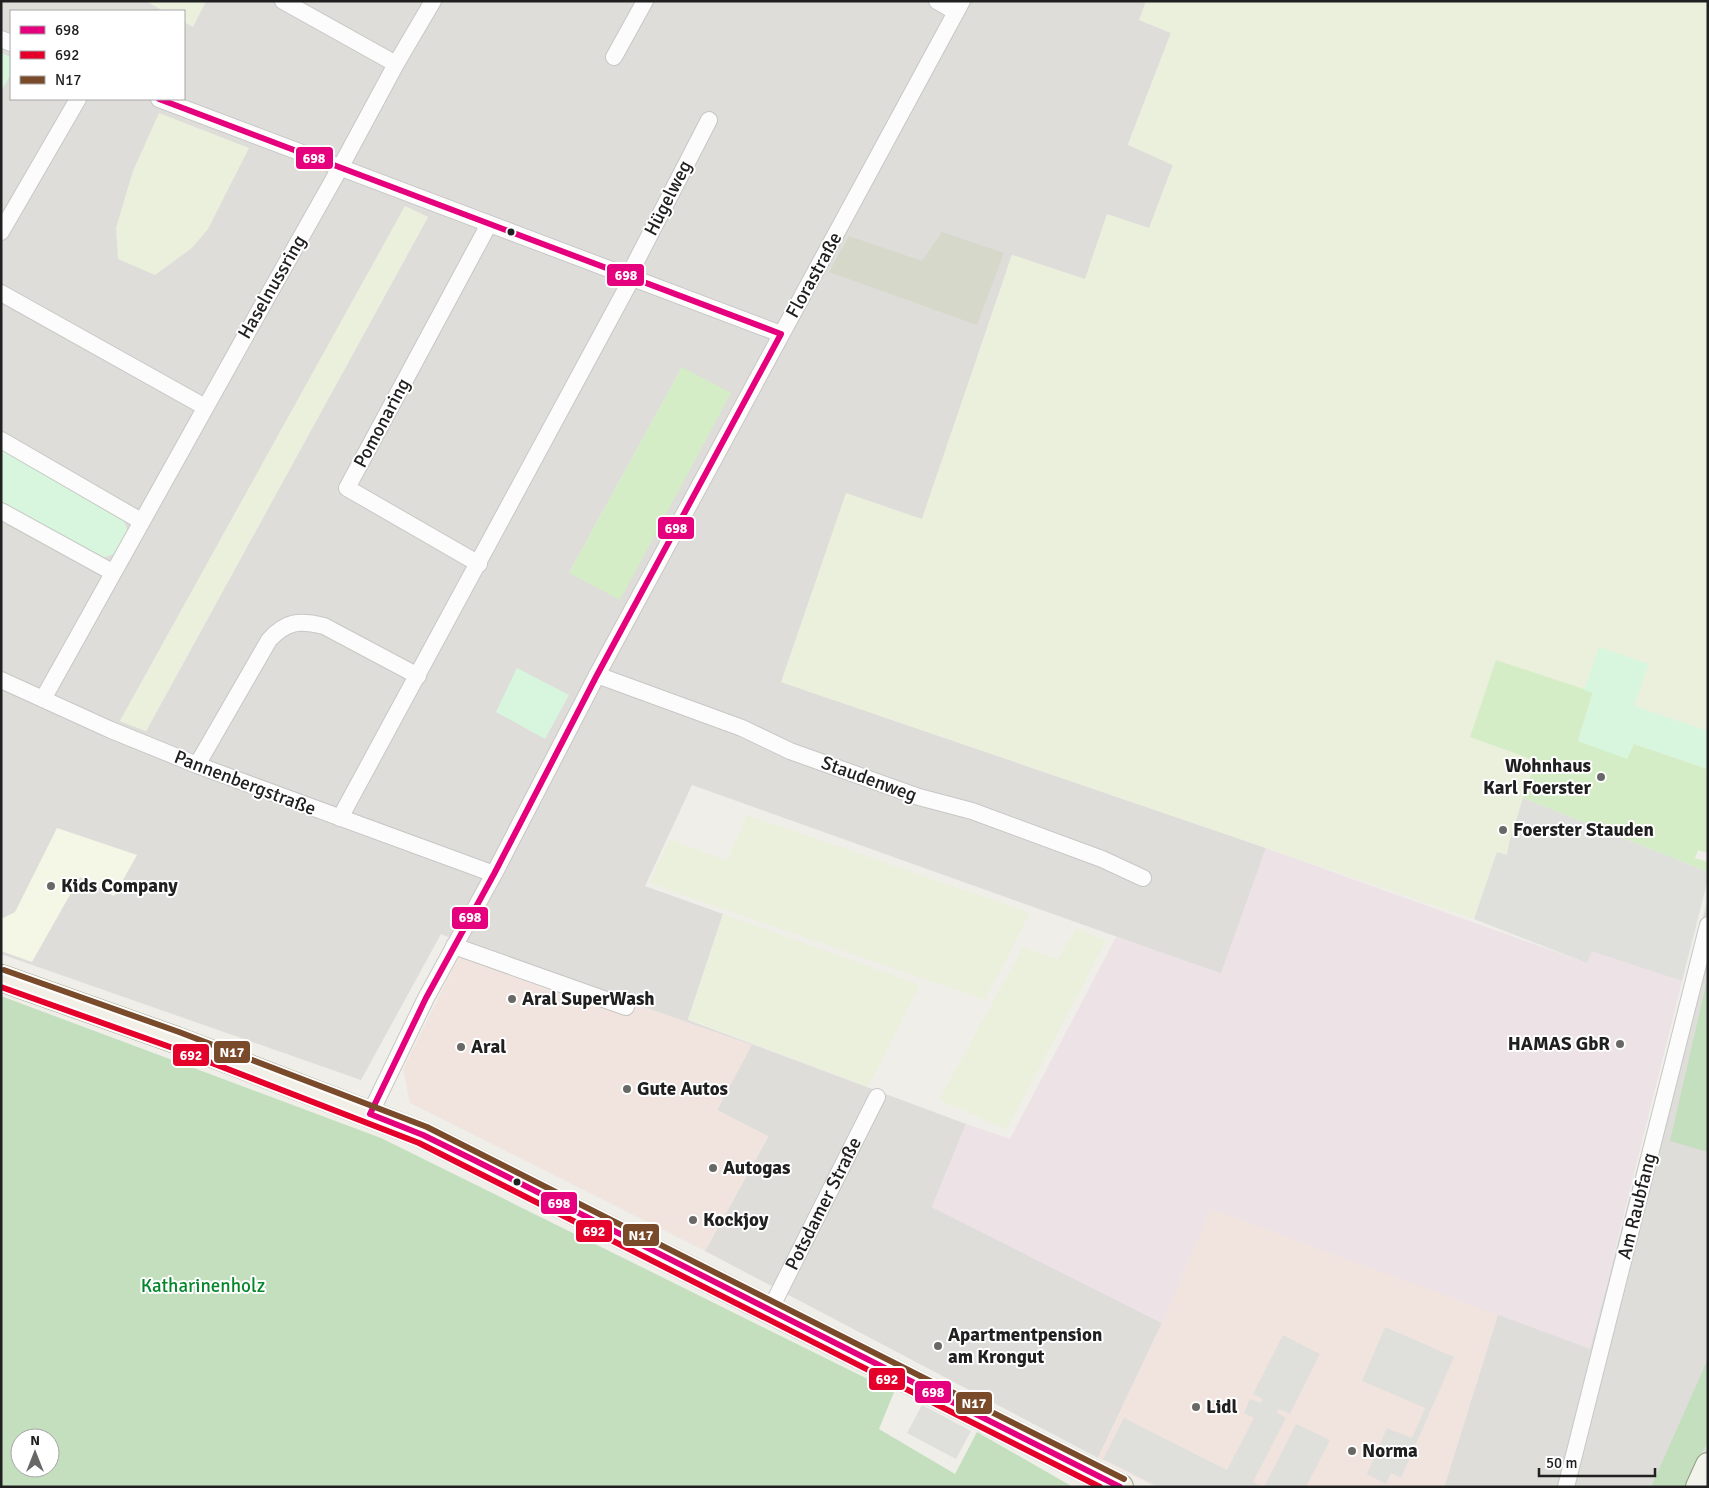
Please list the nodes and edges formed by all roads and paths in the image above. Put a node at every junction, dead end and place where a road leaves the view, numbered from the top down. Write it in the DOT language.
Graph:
graph roads {
  1 [pos="283,1"];
  2 [pos="433,1"];
  3 [pos="645,1"];
  4 [pos="937,1"];
  5 [pos="959,7"];
  6 [pos="614,57"];
  7 [pos="396,64"];
  8 [pos="77,100"];
  9 [pos="162,100"];
  10 [pos="709,120"];
  11 [pos="340,168"];
  12 [pos="489,224"];
  13 [pos="1,232"];
  14 [pos="630,278"];
  15 [pos="1,293"];
  16 [pos="781,334"];
  17 [pos="205,407"];
  18 [pos="1,440"];
  19 [pos="1,511"];
  20 [pos="141,521"];
  21 [pos="479,564"];
  22 [pos="112,572"];
  23 [pos="597,675"];
  24 [pos="418,676"];
  25 [pos="1,680"];
  26 [pos="43,699"];
  27 [pos="197,765"];
  28 [pos="340,818"];
  29 [pos="494,874"];
  30 [pos="1143,878"];
  31 [pos="1708,925"];
  32 [pos="454,946"];
  33 [pos="1,978"];
  34 [pos="626,1007"];
  35 [pos="877,1097"];
  36 [pos="370,1114"];
  37 [pos="770,1310"];
  38 [pos="1708,1465"];
  39 [pos="1120,1487"];
  40 [pos="1566,1487"];
  41 [pos="1698,1487"];
  1 -- 7 [label="street"];
  2 -- 7 [label="street, Haselnussring"];
  3 -- 6 [label="street"];
  4 -- 5 [label="street"];
  5 -- 16 [label="street, Florastraße"];
  7 -- 11 [label="street, Haselnussring"];
  8 -- 13 [label="street"];
  9 -- 11 [label="street"];
  10 -- 14 [label="street, Hügelweg"];
  11 -- 12 [label="street"];
  11 -- 17 [label="street, Haselnussring"];
  12 -- 14 [label="street"];
  12 -- 21 [label="street, Pomonaring"];
  14 -- 16 [label="street"];
  14 -- 21 [label="street"];
  15 -- 17 [label="street"];
  16 -- 23 [label="street, Florastraße"];
  17 -- 20 [label="street, Haselnussring"];
  18 -- 20 [label="street"];
  19 -- 22 [label="street"];
  20 -- 22 [label="street, Haselnussring"];
  21 -- 24 [label="street"];
  22 -- 26 [label="street, Haselnussring"];
  23 -- 29 [label="street, Florastraße"];
  23 -- 30 [label="street, Staudenweg"];
  24 -- 27 [label="street"];
  24 -- 28 [label="street"];
  25 -- 26 [label="street, Pannenbergstraße"];
  26 -- 27 [label="street, Pannenbergstraße"];
  27 -- 28 [label="street, Pannenbergstraße"];
  28 -- 29 [label="street, Pannenbergstraße"];
  29 -- 32 [label="street, Florastraße"];
  31 -- 40 [label="street, Am Raubfang"];
  32 -- 34 [label="street"];
  32 -- 36 [label="street, Florastraße"];
  33 -- 36 [label="main road"];
  35 -- 37 [label="street, Potsdamer Straße"];
  36 -- 37 [label="main road"];
  37 -- 39 [label="main road"];
  38 -- 41 [label="street"];
}
